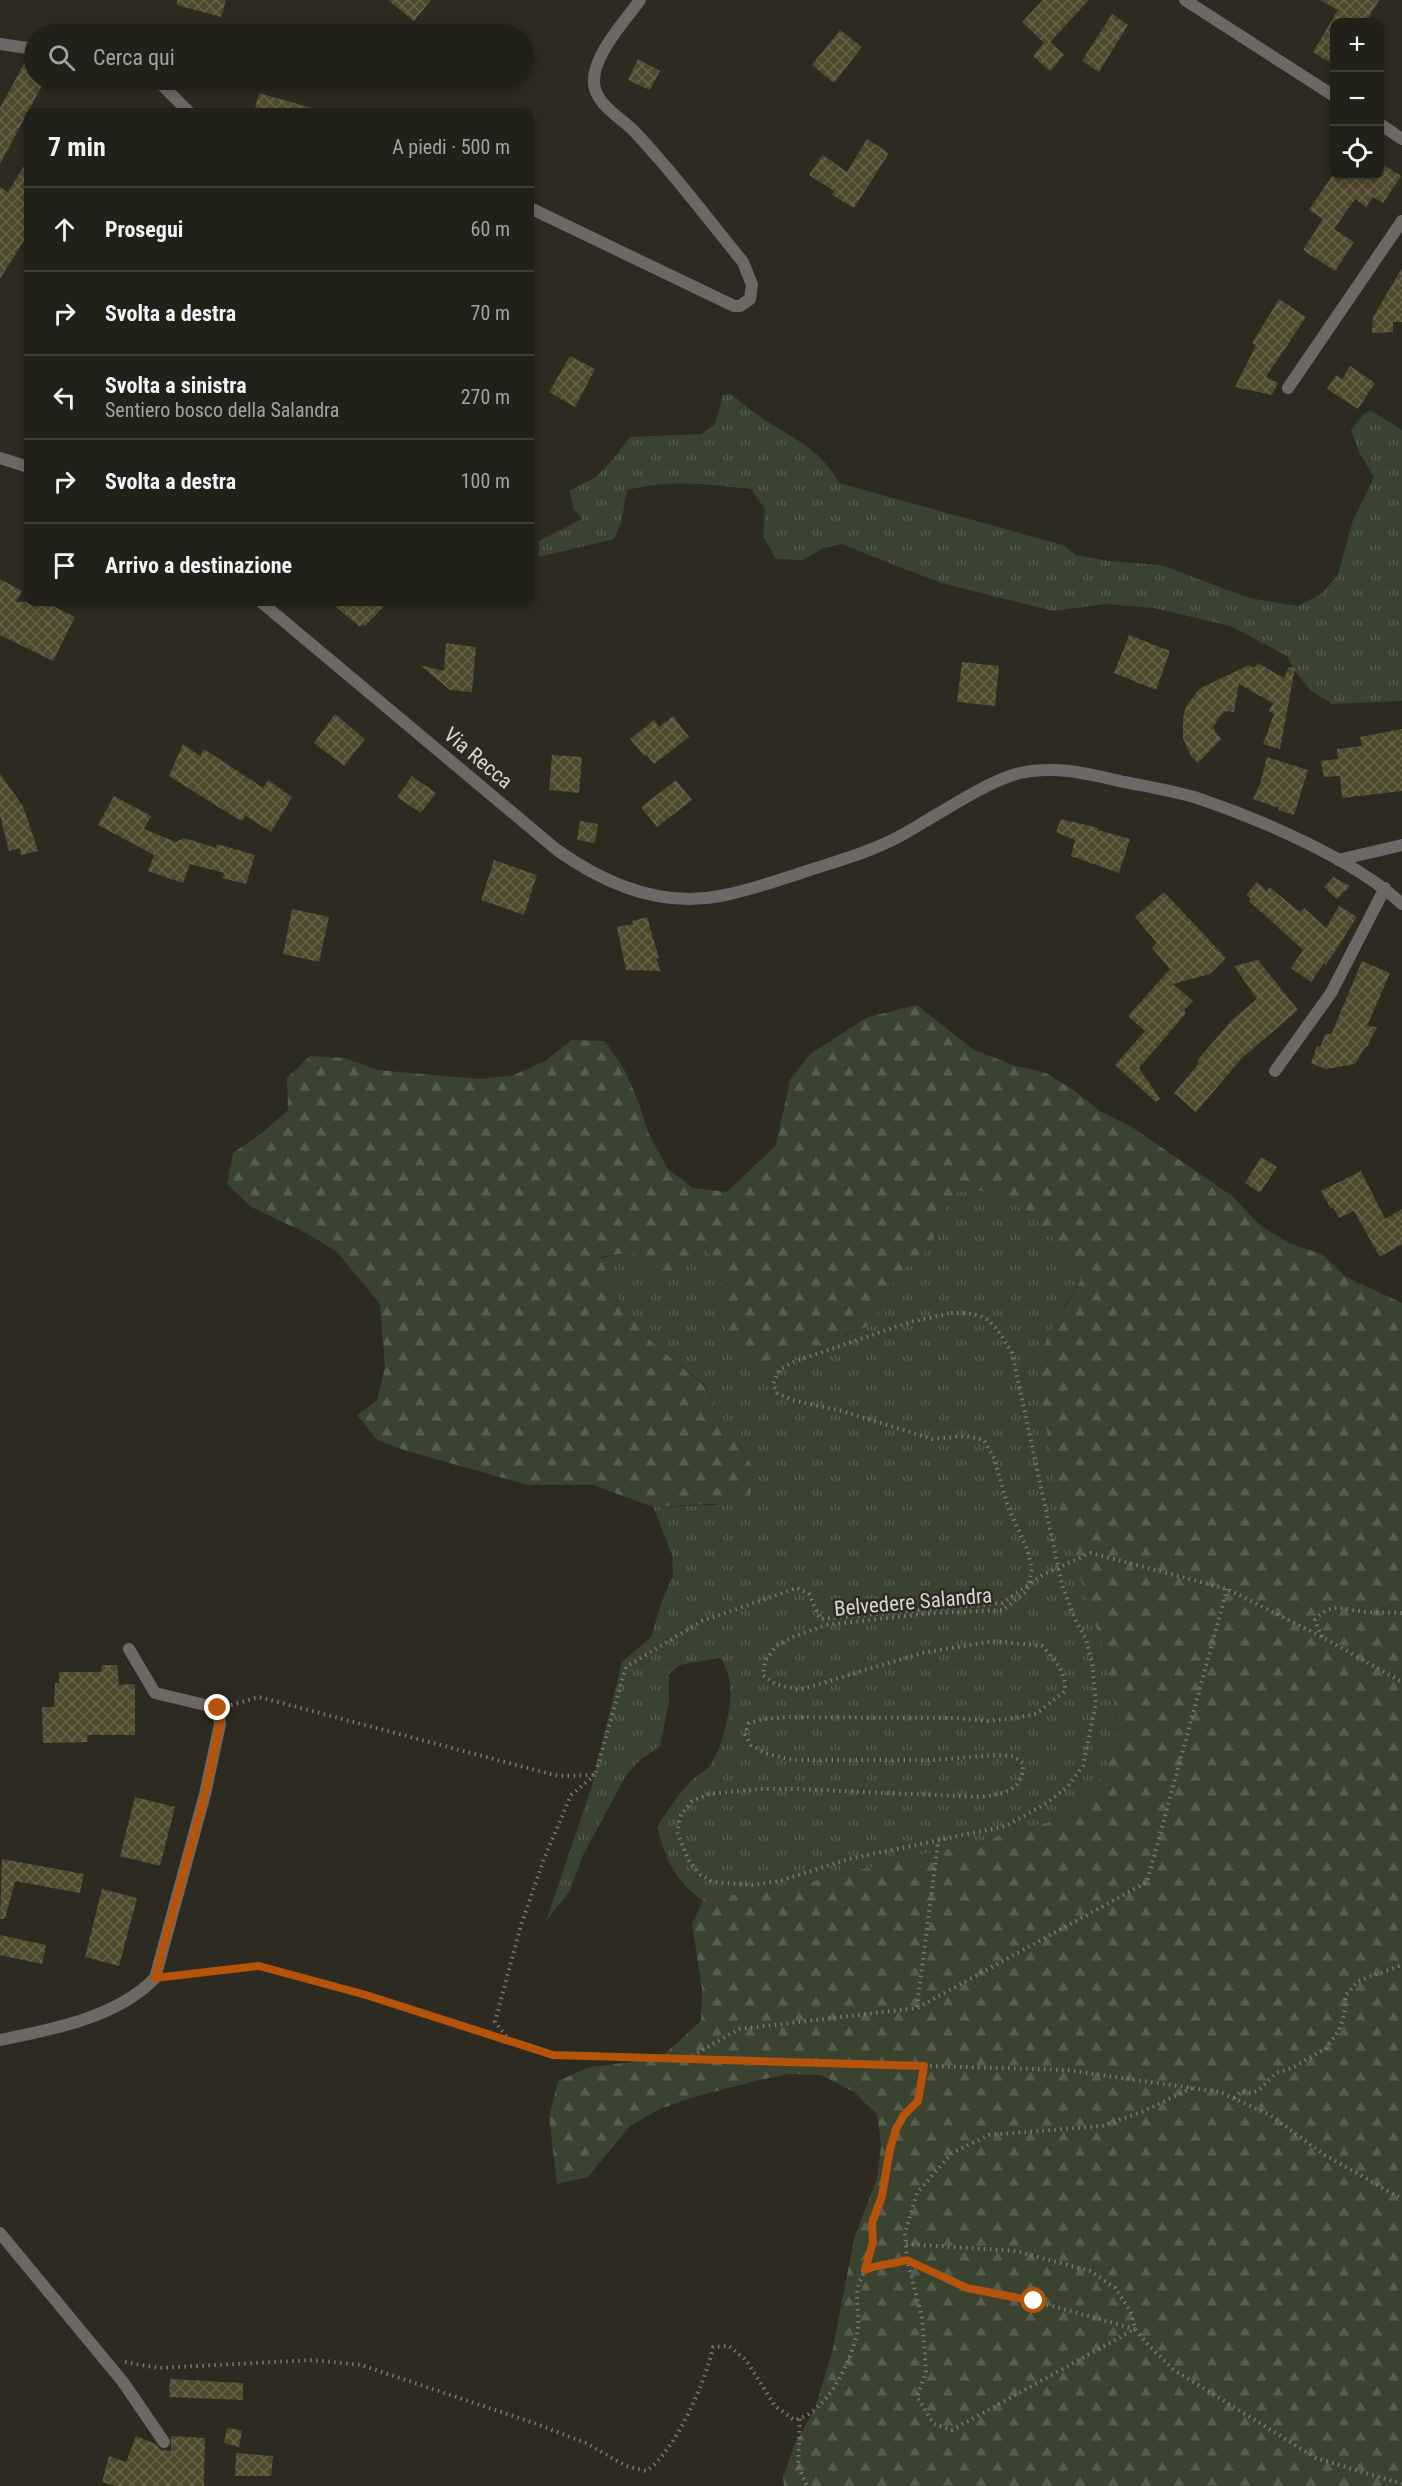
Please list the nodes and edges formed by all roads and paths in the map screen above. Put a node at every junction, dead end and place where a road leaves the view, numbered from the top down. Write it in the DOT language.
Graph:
graph roads {
  1 [pos="640,0"];
  2 [pos="1185,0"];
  3 [pos="0,44"];
  4 [pos="24,48"];
  5 [pos="167,90"];
  6 [pos="1330,93"];
  7 [pos="185,108"];
  8 [pos="1383,126"];
  9 [pos="1402,139"];
  10 [pos="534,210"];
  11 [pos="1402,220"];
  12 [pos="1288,388"];
  13 [pos="0,458"];
  14 [pos="24,466"];
  15 [pos="266,606"];
  16 [pos="1402,845"];
  17 [pos="1338,860"];
  18 [pos="1385,888"];
  19 [pos="1402,904"];
  20 [pos="1275,1071"];
  21 [pos="1058,1567"];
  22 [pos="1030,1583"];
  23 [pos="1227,1589"];
  24 [pos="1402,1613"];
  25 [pos="1322,1637"];
  26 [pos="129,1649"];
  27 [pos="1402,1682"];
  28 [pos="218,1708"];
  29 [pos="595,1775"];
  30 [pos="938,1842"];
  31 [pos="1402,1965"];
  32 [pos="155,1978"];
  33 [pos="917,2008"];
  34 [pos="0,2040"];
  35 [pos="511,2041"];
  36 [pos="687,2059"];
  37 [pos="924,2066"];
  38 [pos="1193,2088"];
  39 [pos="1234,2098"];
  40 [pos="1402,2199"];
  41 [pos="0,2233"];
  42 [pos="906,2244"];
  43 [pos="907,2260"];
  44 [pos="865,2270"];
  45 [pos="1135,2329"];
  46 [pos="117,2361"];
  47 [pos="800,2419"];
  48 [pos="164,2442"];
  49 [pos="1402,2484"];
  50 [pos="807,2486"];
  1 -- 10 [label="street"];
  2 -- 6 [label="street"];
  3 -- 4 [label="street"];
  5 -- 7 [label="street"];
  8 -- 9 [label="street"];
  11 -- 12 [label="street"];
  13 -- 14 [label="street"];
  15 -- 17 [label="street, Via Recca"];
  16 -- 17 [label="street"];
  17 -- 18 [label="street, Via Recca"];
  18 -- 19 [label="street, Via Recca"];
  18 -- 20 [label="street"];
  21 -- 22 [label="path"];
  21 -- 22 [label="path, Belvedere Salandra"];
  21 -- 23 [label="path"];
  21 -- 30 [label="path, Belvedere Salandra"];
  22 -- 29 [label="path"];
  22 -- 30 [label="path, Belvedere Salandra"];
  23 -- 25 [label="path"];
  23 -- 33 [label="path"];
  24 -- 25 [label="path"];
  25 -- 27 [label="path"];
  26 -- 28 [label="street"];
  28 -- 29 [label="path"];
  28 -- 32 [label="street"];
  29 -- 35 [label="path"];
  30 -- 33 [label="path"];
  31 -- 39 [label="path"];
  32 -- 34 [label="street"];
  32 -- 35 [label="path"];
  33 -- 36 [label="path"];
  35 -- 36 [label="path"];
  36 -- 37 [label="path"];
  37 -- 38 [label="path"];
  37 -- 44 [label="path"];
  38 -- 39 [label="path"];
  38 -- 42 [label="path"];
  39 -- 40 [label="path"];
  41 -- 48 [label="street"];
  42 -- 43 [label="path"];
  42 -- 45 [label="path"];
  43 -- 44 [label="path"];
  43 -- 45 [label="path"];
  43 -- 45 [label="path"];
  44 -- 47 [label="path"];
  45 -- 49 [label="path"];
  46 -- 47 [label="path"];
  47 -- 50 [label="path"];
}
